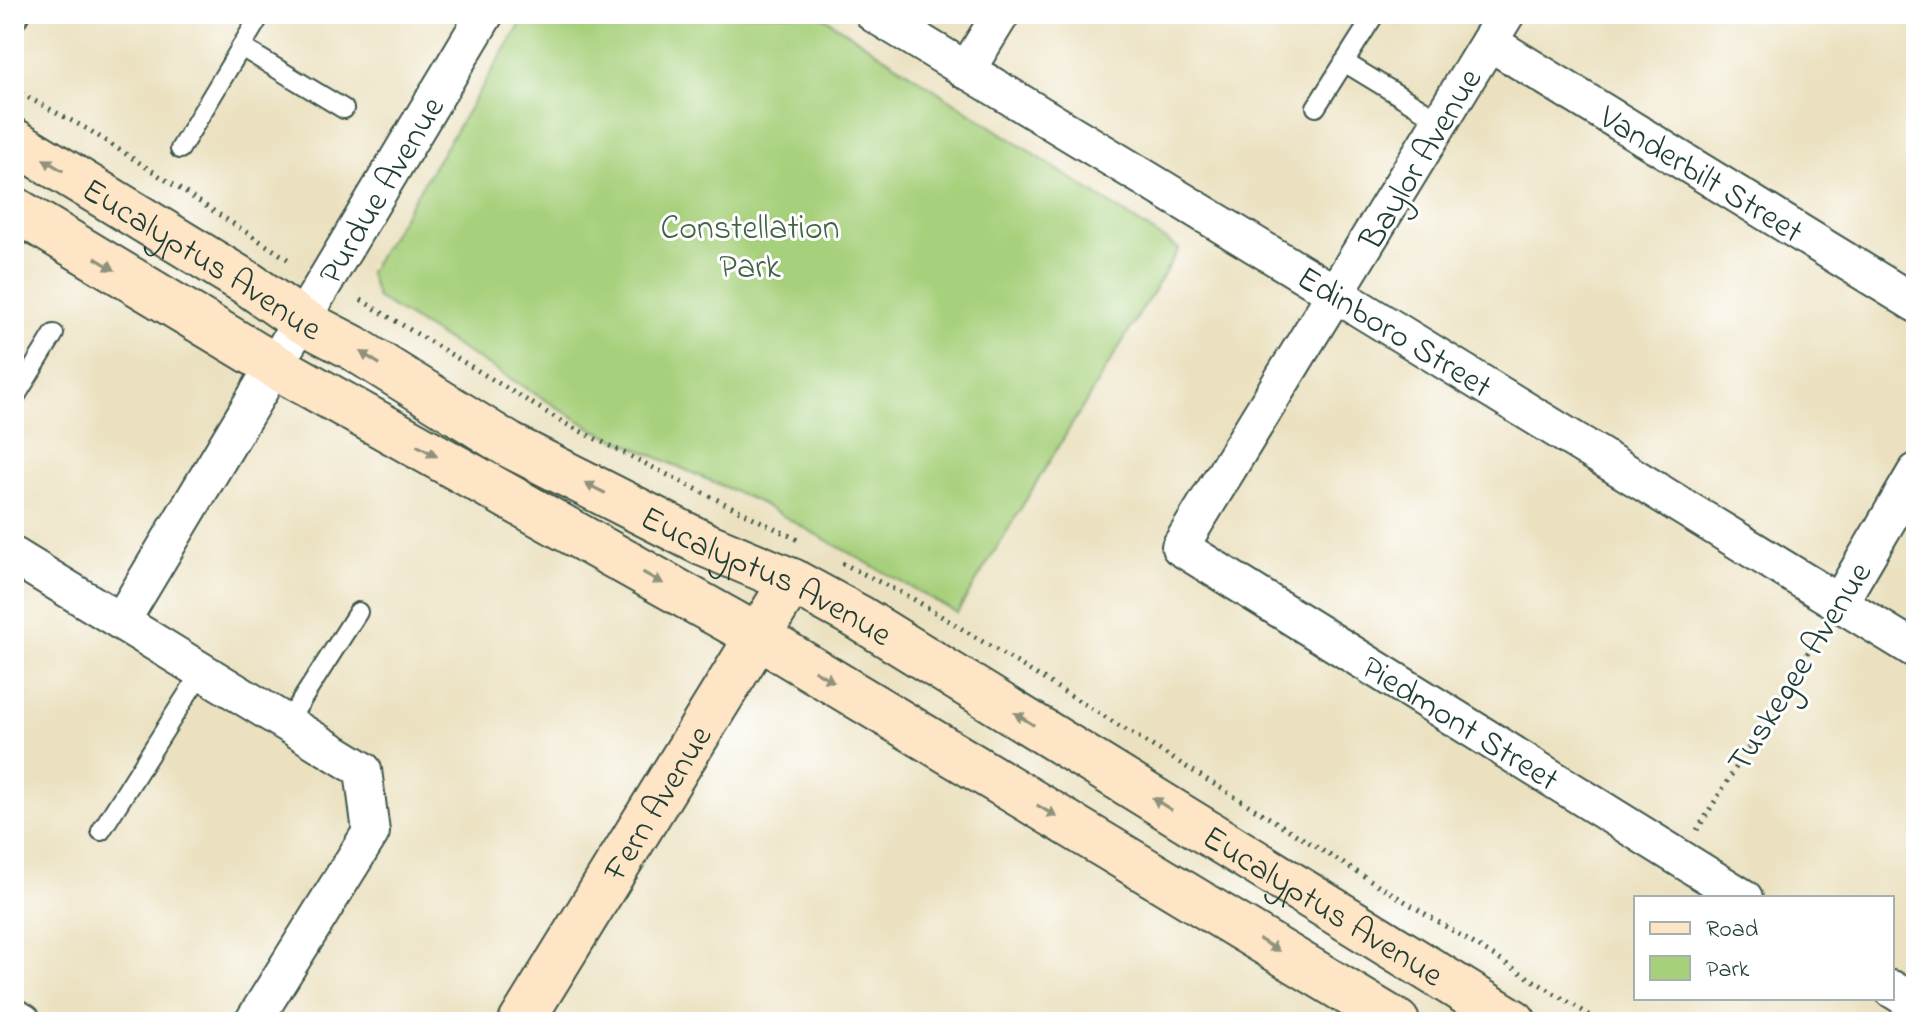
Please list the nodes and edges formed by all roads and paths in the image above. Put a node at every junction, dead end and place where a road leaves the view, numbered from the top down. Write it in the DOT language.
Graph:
graph roads {
  1 [pos="20,14"];
  2 [pos="261,14"];
  3 [pos="485,14"];
  4 [pos="874,14"];
  5 [pos="1001,14"];
  6 [pos="1373,17"];
  7 [pos="14,24"];
  8 [pos="1498,28"];
  9 [pos="241,47"];
  10 [pos="1344,62"];
  11 [pos="966,71"];
  12 [pos="14,90"];
  13 [pos="1316,107"];
  14 [pos="344,109"];
  15 [pos="1441,121"];
  16 [pos="14,141"];
  17 [pos="180,149"];
  18 [pos="14,209"];
  19 [pos="289,260"];
  20 [pos="1336,294"];
  21 [pos="1916,304"];
  22 [pos="300,320"];
  23 [pos="54,334"];
  24 [pos="275,366"];
  25 [pos="14,399"];
  26 [pos="1916,472"];
  27 [pos="1180,547"];
  28 [pos="14,556"];
  29 [pos="792,581"];
  30 [pos="1839,603"];
  31 [pos="358,612"];
  32 [pos="122,620"];
  33 [pos="757,636"];
  34 [pos="1916,650"];
  35 [pos="202,671"];
  36 [pos="287,723"];
  37 [pos="101,831"];
  38 [pos="1679,858"];
  39 [pos="1741,896"];
  40 [pos="1894,990"];
  41 [pos="1916,1004"];
  42 [pos="14,1017"];
  43 [pos="23,1022"];
  44 [pos="253,1022"];
  45 [pos="521,1022"];
  46 [pos="1397,1022"];
  47 [pos="1514,1022"];
  1 -- 7 [label="lane"];
  2 -- 9 [label="lane"];
  3 -- 22 [label="street, Purdue Avenue"];
  4 -- 11 [label="street, Edinboro Street"];
  5 -- 11 [label="street"];
  6 -- 10 [label="lane"];
  8 -- 15 [label="street, Baylor Avenue"];
  8 -- 21 [label="street, Vanderbilt Street"];
  9 -- 14 [label="lane"];
  9 -- 17 [label="lane"];
  10 -- 13 [label="lane"];
  10 -- 15 [label="lane"];
  11 -- 20 [label="street, Edinboro Street"];
  12 -- 19 [label="path"];
  15 -- 20 [label="street, Baylor Avenue"];
  22 -- 16 [label="street, Eucalyptus Avenue, one-way"];
  18 -- 24 [label="street, Eucalyptus Avenue, one-way"];
  20 -- 27 [label="street, Baylor Avenue"];
  20 -- 30 [label="street, Edinboro Street"];
  22 -- 24 [label="street, Purdue Avenue"];
  29 -- 22 [label="street, Eucalyptus Avenue, one-way"];
  23 -- 25 [label="lane"];
  24 -- 32 [label="street, Purdue Avenue"];
  24 -- 33 [label="street, Eucalyptus Avenue, one-way"];
  26 -- 30 [label="street, Tuskegee Avenue"];
  27 -- 38 [label="street, Piedmont Street"];
  28 -- 32 [label="street"];
  29 -- 33 [label="street, Fern Avenue"];
  47 -- 29 [label="street, Eucalyptus Avenue, one-way"];
  30 -- 34 [label="street, Edinboro Street"];
  30 -- 38 [label="path, Tuskegee Avenue"];
  31 -- 36 [label="lane"];
  32 -- 35 [label="street"];
  33 -- 45 [label="street, Fern Avenue"];
  33 -- 46 [label="street, Eucalyptus Avenue, one-way"];
  35 -- 36 [label="street"];
  35 -- 37 [label="lane"];
  36 -- 44 [label="street"];
  38 -- 39 [label="street, Piedmont Street"];
  40 -- 41 [label="street"];
  42 -- 43 [label="street"];
}
